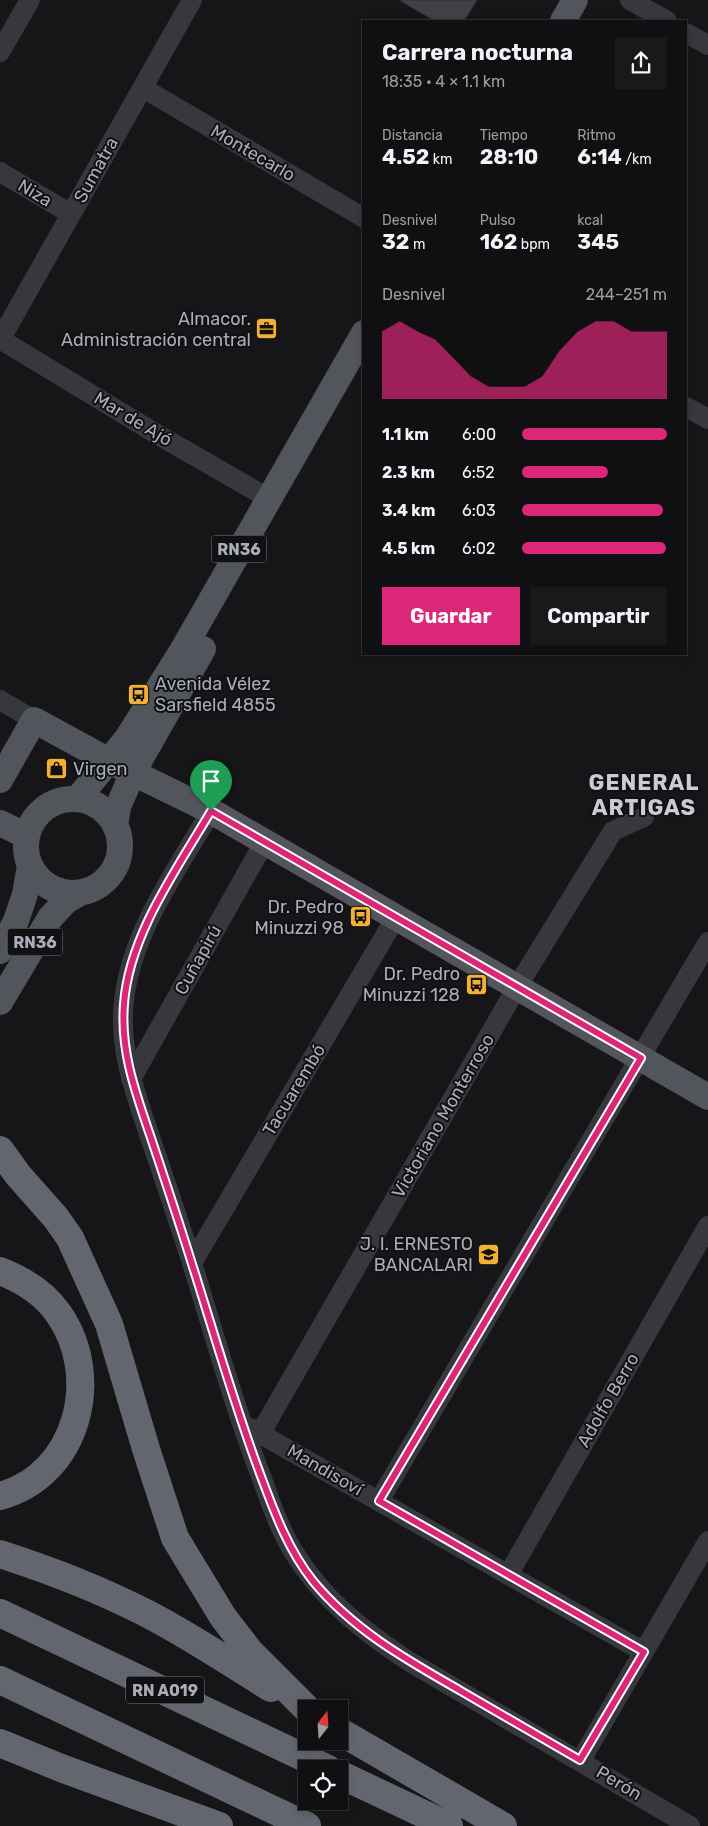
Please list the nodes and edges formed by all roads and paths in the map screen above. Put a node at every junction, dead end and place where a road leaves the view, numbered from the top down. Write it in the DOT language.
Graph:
graph roads {
  1 [pos="30,0"];
  2 [pos="192,0"];
  3 [pos="557,0"];
  4 [pos="575,0"];
  5 [pos="630,0"];
  6 [pos="545,20"];
  7 [pos="563,20"];
  8 [pos="665,20"];
  9 [pos="687,34"];
  10 [pos="708,45"];
  11 [pos="0,52"];
  12 [pos="142,88"];
  13 [pos="0,172"];
  14 [pos="71,214"];
  15 [pos="362,217"];
  16 [pos="362,336"];
  17 [pos="0,340"];
  18 [pos="362,366"];
  19 [pos="687,407"];
  20 [pos="708,419"];
  21 [pos="268,498"];
  22 [pos="0,700"];
  23 [pos="34,720"];
  24 [pos="110,761"];
  25 [pos="133,772"];
  26 [pos="0,780"];
  27 [pos="77,799"];
  28 [pos="211,811"];
  29 [pos="644,817"];
  30 [pos="0,823"];
  31 [pos="116,826"];
  32 [pos="27,836"];
  33 [pos="265,842"];
  34 [pos="30,866"];
  35 [pos="82,892"];
  36 [pos="396,917"];
  37 [pos="708,942"];
  38 [pos="0,951"];
  39 [pos="517,987"];
  40 [pos="0,1002"];
  41 [pos="641,1058"];
  42 [pos="131,1079"];
  43 [pos="708,1097"];
  44 [pos="0,1150"];
  45 [pos="708,1226"];
  46 [pos="192,1263"];
  47 [pos="0,1272"];
  48 [pos="240,1422"];
  49 [pos="260,1434"];
  50 [pos="0,1496"];
  51 [pos="379,1501"];
  52 [pos="708,1541"];
  53 [pos="0,1554"];
  54 [pos="508,1575"];
  55 [pos="0,1613"];
  56 [pos="644,1652"];
  57 [pos="0,1680"];
  58 [pos="298,1700"];
  59 [pos="298,1703"];
  60 [pos="348,1736"];
  61 [pos="0,1743"];
  62 [pos="309,1760"];
  63 [pos="580,1760"];
  64 [pos="348,1778"];
  65 [pos="219,1826"];
  66 [pos="307,1826"];
  67 [pos="449,1826"];
  68 [pos="503,1826"];
  69 [pos="690,1826"];
  1 -- 11 [label="street"];
  2 -- 12 [label="street, Sumatra"];
  3 -- 6 [label="main road"];
  4 -- 7 [label="main road"];
  5 -- 8 [label="street"];
  9 -- 10 [label="street"];
  12 -- 14 [label="street, Sumatra"];
  12 -- 15 [label="street, Montecarlo"];
  13 -- 14 [label="street, Niza"];
  14 -- 17 [label="street, Sumatra"];
  16 -- 21 [label="main road, RN36"];
  17 -- 21 [label="street, Mar de Ajó"];
  18 -- 25 [label="main road, RN36"];
  19 -- 20 [label="street"];
  21 -- 24 [label="main road, RN36"];
  22 -- 23 [label="street"];
  23 -- 24 [label="main road"];
  23 -- 26 [label="main road"];
  24 -- 25 [label="main road"];
  24 -- 27 [label="main road, RN36"];
  25 -- 28 [label="main road"];
  25 -- 31 [label="main road, RN36"];
  27 -- 31 [label="main road"];
  27 -- 32 [label="main road"];
  28 -- 33 [label="main road"];
  28 -- 42 [label="street, Perón"];
  29 -- 39 [label="street, Victoriano Monterroso"];
  30 -- 32 [label="main road"];
  31 -- 35 [label="main road, RN36"];
  32 -- 34 [label="main road, RN36"];
  33 -- 36 [label="main road"];
  33 -- 42 [label="street, Cuñapirú"];
  34 -- 35 [label="main road"];
  34 -- 38 [label="main road, RN36"];
  35 -- 40 [label="main road, RN36"];
  36 -- 39 [label="main road"];
  36 -- 46 [label="street, Tacuarembó"];
  37 -- 41 [label="street"];
  39 -- 41 [label="main road"];
  39 -- 49 [label="street, Victoriano Monterroso"];
  41 -- 43 [label="main road"];
  41 -- 51 [label="street"];
  42 -- 46 [label="street, Perón"];
  44 -- 58 [label="highway"];
  45 -- 54 [label="street, Adolfo Berro"];
  46 -- 48 [label="street, Perón"];
  47 -- 50 [label="highway"];
  48 -- 49 [label="street, Mandisoví"];
  48 -- 63 [label="street, Perón"];
  49 -- 51 [label="street, Mandisoví"];
  51 -- 54 [label="street, Mandisoví"];
  52 -- 56 [label="street"];
  53 -- 59 [label="highway"];
  54 -- 56 [label="street, Mandisoví"];
  55 -- 62 [label="highway, RN A019"];
  56 -- 63 [label="street"];
  57 -- 66 [label="highway"];
  60 -- 68 [label="highway"];
  61 -- 65 [label="highway"];
  63 -- 69 [label="street, Perón"];
  64 -- 67 [label="highway"];
}
